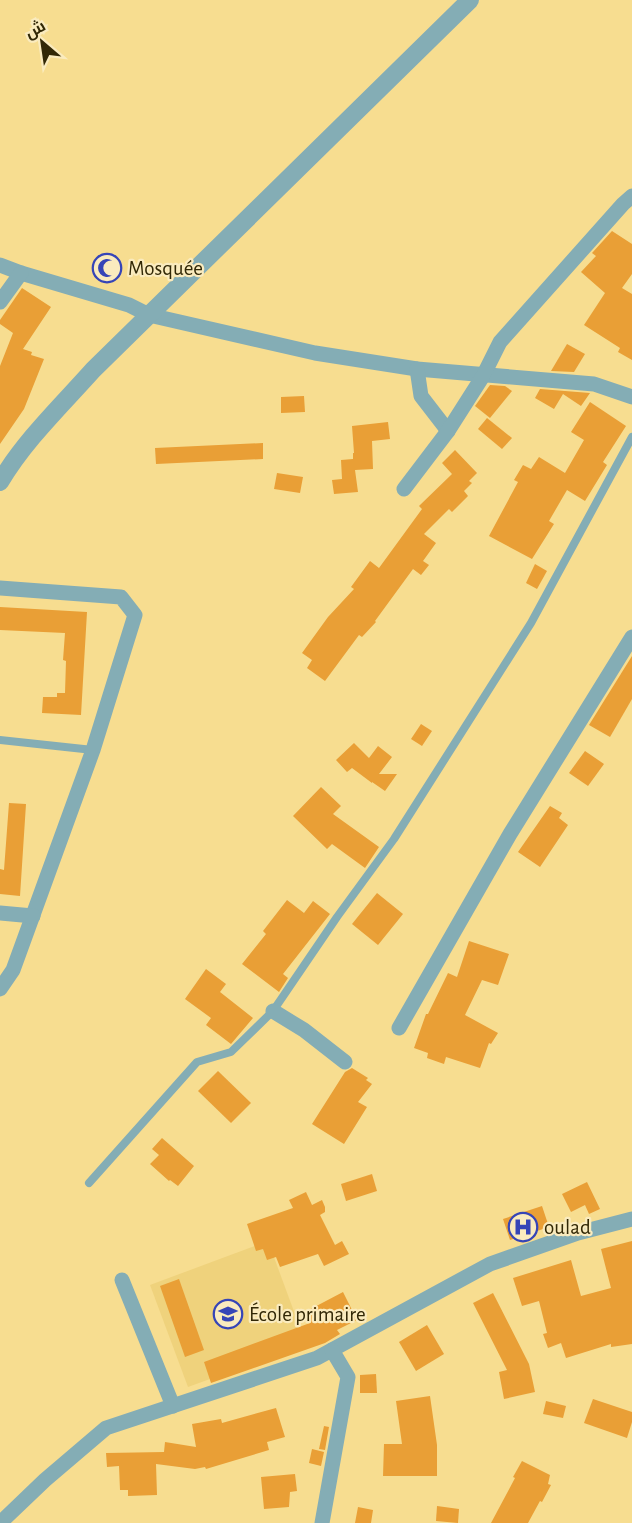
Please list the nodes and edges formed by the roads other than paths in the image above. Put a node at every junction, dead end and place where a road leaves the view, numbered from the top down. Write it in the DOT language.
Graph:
graph roads {
  1 [pos="470,0"];
  2 [pos="632,196"];
  3 [pos="0,265"];
  4 [pos="21,273"];
  5 [pos="0,302"];
  6 [pos="149,315"];
  7 [pos="417,369"];
  8 [pos="483,376"];
  9 [pos="632,397"];
  10 [pos="448,431"];
  11 [pos="632,437"];
  12 [pos="0,482"];
  13 [pos="404,489"];
  14 [pos="0,588"];
  15 [pos="632,637"];
  16 [pos="0,740"];
  17 [pos="93,750"];
  18 [pos="0,913"];
  19 [pos="33,916"];
  20 [pos="0,989"];
  21 [pos="273,1011"];
  22 [pos="399,1028"];
  23 [pos="345,1062"];
  24 [pos="89,1183"];
  25 [pos="632,1219"];
  26 [pos="122,1280"];
  27 [pos="332,1350"];
  28 [pos="172,1406"];
  29 [pos="0,1523"];
  30 [pos="322,1523"];
  1 -- 6 [label="street"];
  2 -- 8 [label="street"];
  3 -- 4 [label="street"];
  4 -- 5 [label="street"];
  4 -- 6 [label="street"];
  6 -- 7 [label="street"];
  6 -- 12 [label="street"];
  7 -- 8 [label="street"];
  7 -- 10 [label="street"];
  8 -- 9 [label="street"];
  8 -- 10 [label="street"];
  10 -- 13 [label="street"];
  11 -- 21 [label="lane"];
  14 -- 17 [label="street"];
  15 -- 22 [label="street"];
  16 -- 17 [label="lane"];
  17 -- 19 [label="street"];
  18 -- 19 [label="street"];
  19 -- 20 [label="street"];
  21 -- 23 [label="street"];
  21 -- 24 [label="lane"];
  25 -- 27 [label="street"];
  26 -- 28 [label="street"];
  27 -- 28 [label="street"];
  27 -- 30 [label="street"];
  28 -- 29 [label="street"];
}
